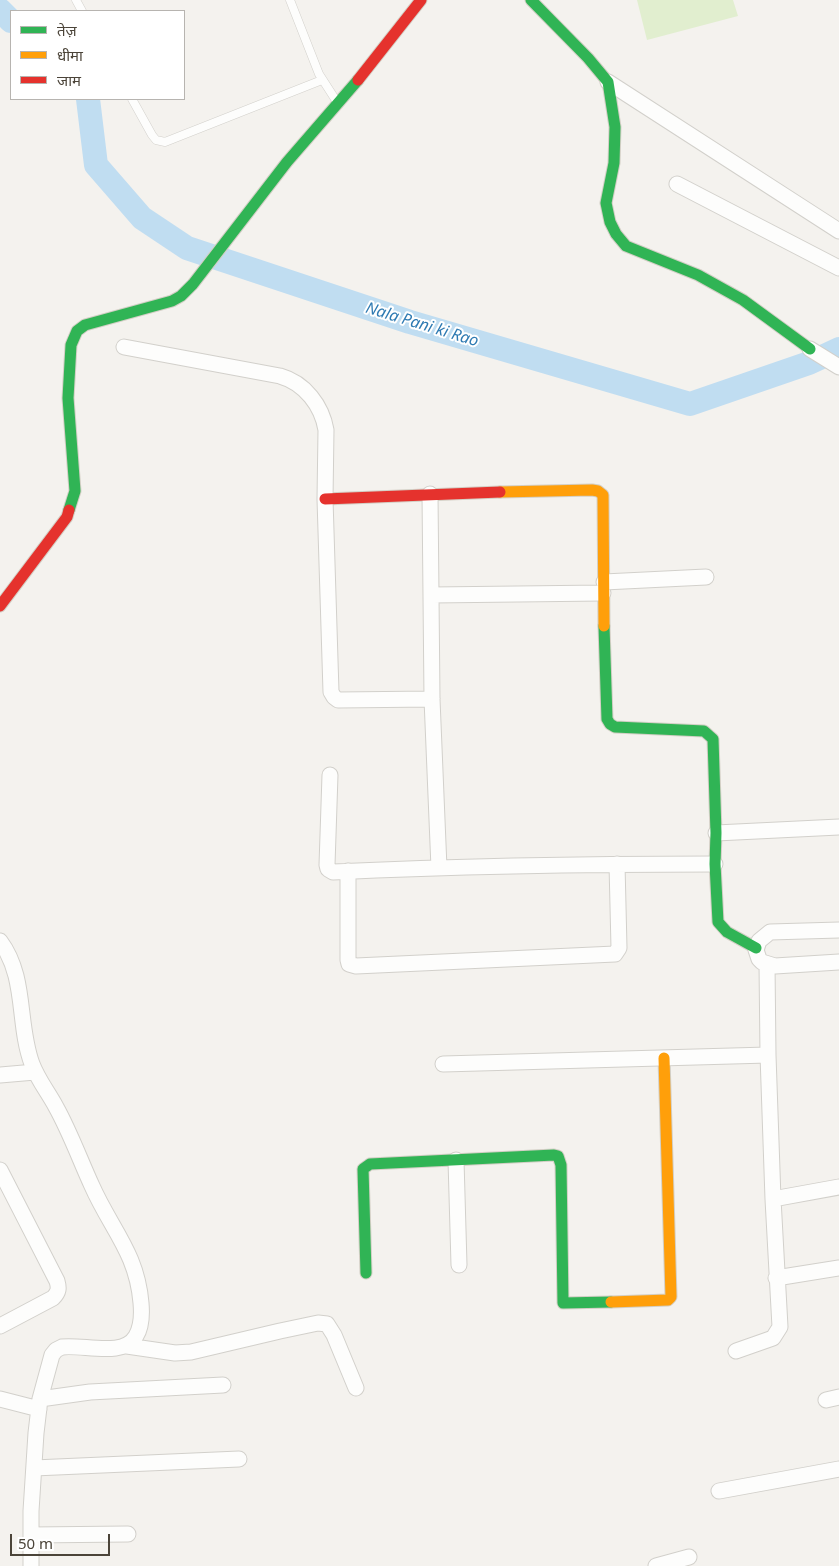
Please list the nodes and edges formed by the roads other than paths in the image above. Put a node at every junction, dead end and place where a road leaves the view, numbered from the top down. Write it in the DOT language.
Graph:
graph roads {
  1 [pos="290,0"];
  2 [pos="421,0"];
  3 [pos="531,0"];
  4 [pos="322,80"];
  5 [pos="608,82"];
  6 [pos="133,100"];
  7 [pos="338,103"];
  8 [pos="677,184"];
  9 [pos="839,231"];
  10 [pos="839,268"];
  11 [pos="124,347"];
  12 [pos="810,349"];
  13 [pos="839,368"];
  14 [pos="430,494"];
  15 [pos="325,499"];
  16 [pos="706,577"];
  17 [pos="604,587"];
  18 [pos="432,595"];
  19 [pos="0,606"];
  20 [pos="432,699"];
  21 [pos="330,775"];
  22 [pos="839,827"];
  23 [pos="716,833"];
  24 [pos="617,864"];
  25 [pos="715,864"];
  26 [pos="439,868"];
  27 [pos="348,871"];
  28 [pos="839,930"];
  29 [pos="0,941"];
  30 [pos="756,948"];
  31 [pos="839,962"];
  32 [pos="768,964"];
  33 [pos="768,1055"];
  34 [pos="664,1058"];
  35 [pos="443,1064"];
  36 [pos="35,1072"];
  37 [pos="0,1075"];
  38 [pos="456,1160"];
  39 [pos="0,1170"];
  40 [pos="839,1187"];
  41 [pos="773,1199"];
  42 [pos="459,1265"];
  43 [pos="839,1268"];
  44 [pos="366,1273"];
  45 [pos="776,1278"];
  46 [pos="0,1326"];
  47 [pos="127,1346"];
  48 [pos="736,1351"];
  49 [pos="223,1385"];
  50 [pos="356,1388"];
  51 [pos="0,1399"];
  52 [pos="39,1404"];
  53 [pos="239,1459"];
  54 [pos="34,1468"];
  55 [pos="839,1469"];
  56 [pos="719,1491"];
  57 [pos="128,1534"];
  58 [pos="31,1535"];
  59 [pos="689,1557"];
  60 [pos="31,1566"];
  61 [pos="656,1566"];
  1 -- 4 [label="lane"];
  2 -- 7 [label="street"];
  3 -- 5 [label="street"];
  4 -- 6 [label="lane"];
  4 -- 7 [label="lane"];
  5 -- 9 [label="street"];
  5 -- 12 [label="street"];
  7 -- 19 [label="street"];
  8 -- 10 [label="street"];
  11 -- 15 [label="street"];
  12 -- 13 [label="street"];
  14 -- 15 [label="street"];
  14 -- 17 [label="street"];
  14 -- 18 [label="street"];
  15 -- 20 [label="street"];
  16 -- 17 [label="street"];
  17 -- 18 [label="street"];
  17 -- 23 [label="street"];
  18 -- 20 [label="street"];
  20 -- 26 [label="street"];
  21 -- 27 [label="street"];
  22 -- 23 [label="street"];
  23 -- 25 [label="street"];
  24 -- 25 [label="street"];
  24 -- 26 [label="street"];
  24 -- 27 [label="street"];
  25 -- 30 [label="street"];
  26 -- 27 [label="street"];
  28 -- 30 [label="street"];
  29 -- 36 [label="street"];
  30 -- 32 [label="street"];
  31 -- 32 [label="street"];
  32 -- 33 [label="street"];
  33 -- 34 [label="street"];
  33 -- 41 [label="street"];
  34 -- 35 [label="street"];
  34 -- 38 [label="street"];
  36 -- 37 [label="street"];
  36 -- 47 [label="street"];
  38 -- 42 [label="street"];
  38 -- 44 [label="street"];
  39 -- 46 [label="street"];
  40 -- 41 [label="street"];
  41 -- 45 [label="street"];
  43 -- 45 [label="street"];
  45 -- 48 [label="street"];
  47 -- 50 [label="street"];
  47 -- 52 [label="street"];
  49 -- 52 [label="street"];
  51 -- 52 [label="street"];
  52 -- 54 [label="street"];
  53 -- 54 [label="street"];
  54 -- 58 [label="street"];
  55 -- 56 [label="street"];
  57 -- 58 [label="street"];
  58 -- 60 [label="street"];
  59 -- 61 [label="street"];
}
